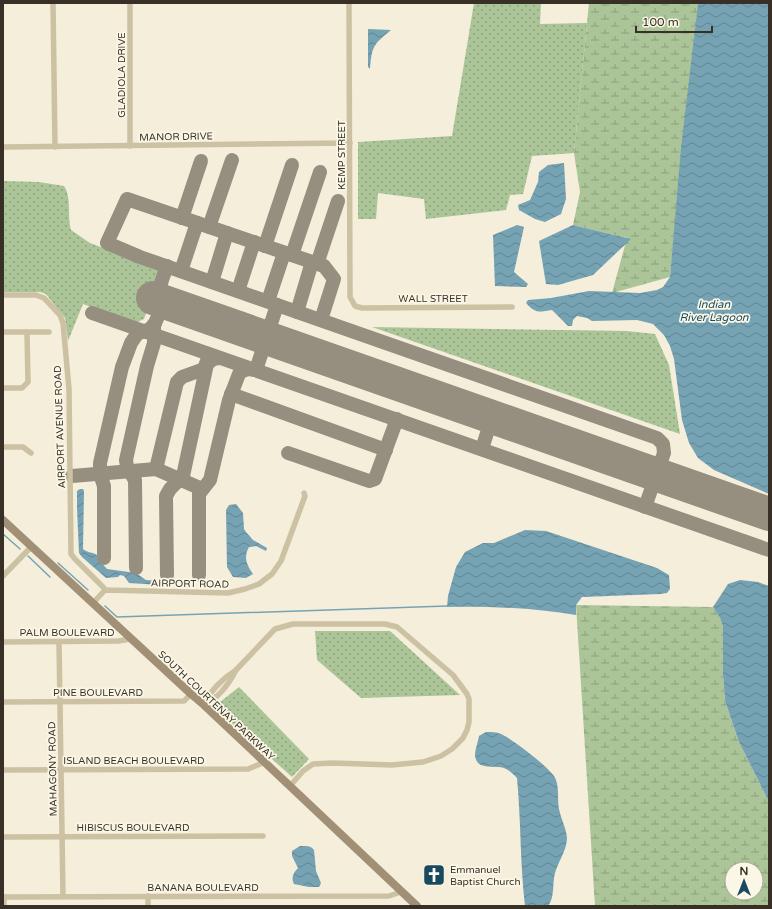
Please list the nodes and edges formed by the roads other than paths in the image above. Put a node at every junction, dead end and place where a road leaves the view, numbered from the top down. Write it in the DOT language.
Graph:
graph roads {
  1 [pos="53,3"];
  2 [pos="130,3"];
  3 [pos="349,3"];
  4 [pos="350,143"];
  5 [pos="55,146"];
  6 [pos="130,146"];
  7 [pos="3,147"];
  8 [pos="3,295"];
  9 [pos="355,306"];
  10 [pos="512,307"];
  11 [pos="3,332"];
  12 [pos="27,332"];
  13 [pos="49,332"];
  14 [pos="3,388"];
  15 [pos="3,447"];
  16 [pos="31,453"];
  17 [pos="304,493"];
  18 [pos="3,520"];
  19 [pos="31,546"];
  20 [pos="3,576"];
  21 [pos="105,590"];
  22 [pos="93,603"];
  23 [pos="131,639"];
  24 [pos="3,642"];
  25 [pos="59,642"];
  26 [pos="191,694"];
  27 [pos="3,702"];
  28 [pos="60,702"];
  29 [pos="204,705"];
  30 [pos="265,762"];
  31 [pos="60,769"];
  32 [pos="3,770"];
  33 [pos="290,786"];
  34 [pos="62,836"];
  35 [pos="263,836"];
  36 [pos="3,837"];
  37 [pos="401,892"];
  38 [pos="63,896"];
  39 [pos="148,896"];
  40 [pos="4,897"];
  41 [pos="4,906"];
  42 [pos="148,906"];
  43 [pos="417,906"];
  1 -- 5 [label="street"];
  2 -- 6 [label="street, GLADIOLA DRIVE"];
  3 -- 4 [label="street, KEMP STREET"];
  4 -- 6 [label="street, MANOR DRIVE"];
  4 -- 9 [label="street, KEMP STREET"];
  5 -- 6 [label="street, MANOR DRIVE"];
  5 -- 7 [label="street, MANOR DRIVE"];
  8 -- 21 [label="street, AIRPORT AVENUE ROAD"];
  9 -- 10 [label="street, WALL STREET"];
  11 -- 12 [label="street"];
  12 -- 13 [label="street"];
  12 -- 14 [label="street"];
  15 -- 16 [label="street"];
  17 -- 21 [label="street, AIRPORT ROAD"];
  18 -- 19 [label="main road, SOUTH COURTENAY PARKWAY"];
  19 -- 20 [label="street"];
  19 -- 22 [label="main road, SOUTH COURTENAY PARKWAY"];
  21 -- 22 [label="street"];
  22 -- 23 [label="main road, SOUTH COURTENAY PARKWAY"];
  23 -- 25 [label="street, PALM BOULEVARD"];
  23 -- 26 [label="main road, SOUTH COURTENAY PARKWAY"];
  24 -- 25 [label="street, PALM BOULEVARD"];
  25 -- 28 [label="street, MAHAGONY ROAD"];
  26 -- 28 [label="street, PINE BOULEVARD"];
  26 -- 29 [label="main road, SOUTH COURTENAY PARKWAY"];
  27 -- 28 [label="street, PINE BOULEVARD"];
  28 -- 31 [label="street, MAHAGONY ROAD"];
  29 -- 30 [label="main road, SOUTH COURTENAY PARKWAY"];
  29 -- 33 [label="street"];
  30 -- 31 [label="street, ISLAND BEACH BOULEVARD"];
  30 -- 33 [label="main road, SOUTH COURTENAY PARKWAY"];
  31 -- 32 [label="street, ISLAND BEACH BOULEVARD"];
  31 -- 34 [label="street, MAHAGONY ROAD"];
  33 -- 37 [label="main road, SOUTH COURTENAY PARKWAY"];
  34 -- 35 [label="street, HIBISCUS BOULEVARD"];
  34 -- 36 [label="street, HIBISCUS BOULEVARD"];
  34 -- 38 [label="street, MAHAGONY ROAD"];
  37 -- 39 [label="street, BANANA BOULEVARD"];
  37 -- 43 [label="main road, SOUTH COURTENAY PARKWAY"];
  38 -- 39 [label="street, BANANA BOULEVARD"];
  38 -- 40 [label="street, BANANA BOULEVARD"];
  39 -- 42 [label="street"];
  40 -- 41 [label="street"];
}
